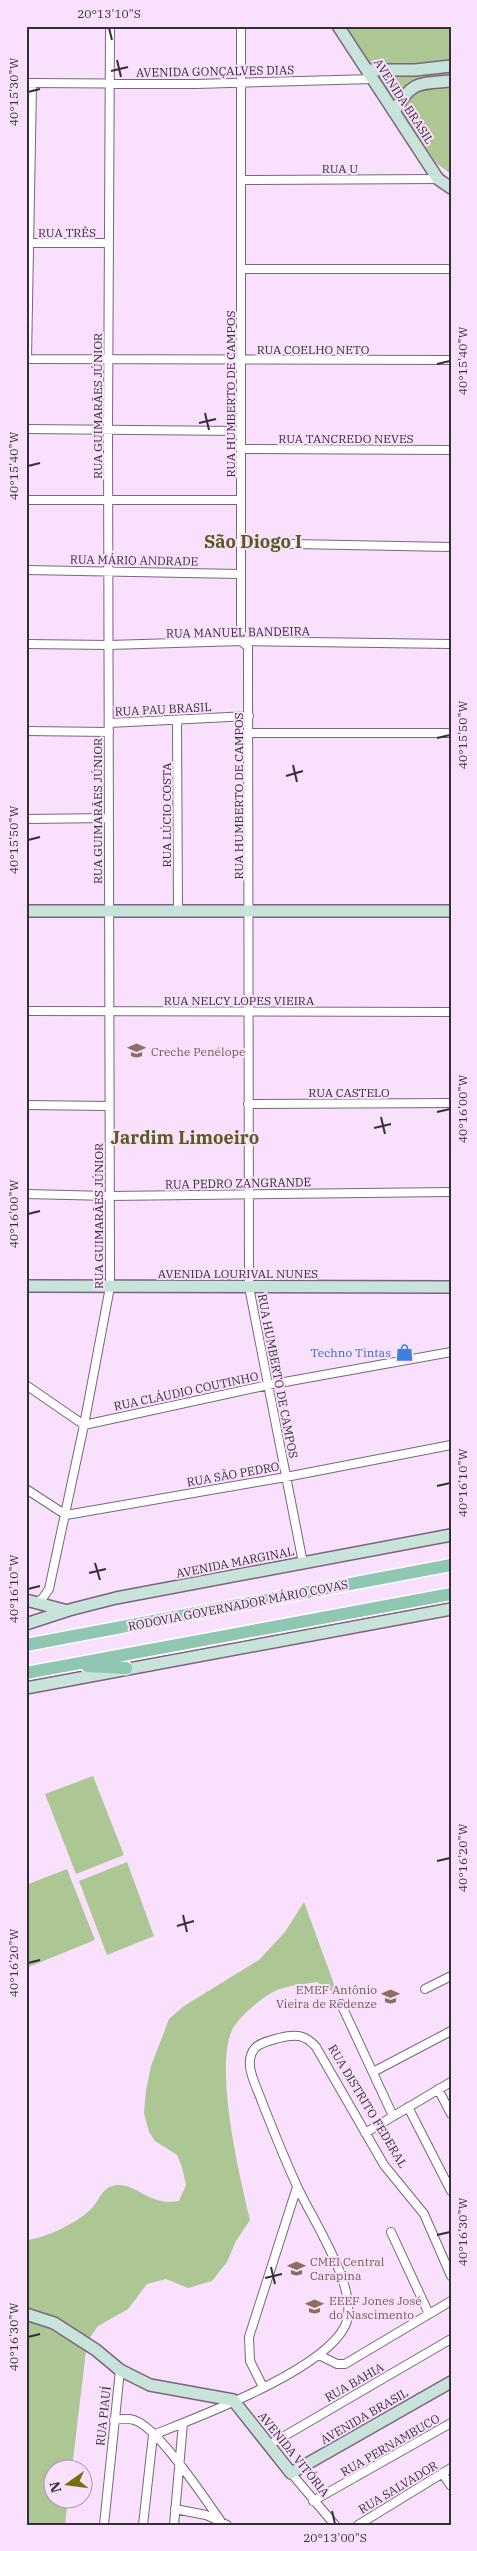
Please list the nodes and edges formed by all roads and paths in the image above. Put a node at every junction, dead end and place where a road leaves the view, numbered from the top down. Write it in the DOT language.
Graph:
graph roads {
  1 [pos="110,26"];
  2 [pos="242,26"];
  3 [pos="338,26"];
  4 [pos="451,66"];
  5 [pos="370,75"];
  6 [pos="451,81"];
  7 [pos="242,82"];
  8 [pos="110,83"];
  9 [pos="29,84"];
  10 [pos="394,112"];
  11 [pos="438,179"];
  12 [pos="241,180"];
  13 [pos="451,188"];
  14 [pos="28,243"];
  15 [pos="109,243"];
  16 [pos="241,269"];
  17 [pos="451,269"];
  18 [pos="27,359"];
  19 [pos="108,360"];
  20 [pos="241,360"];
  21 [pos="451,360"];
  22 [pos="26,429"];
  23 [pos="108,430"];
  24 [pos="241,432"];
  25 [pos="241,449"];
  26 [pos="451,450"];
  27 [pos="26,500"];
  28 [pos="240,500"];
  29 [pos="108,501"];
  30 [pos="241,543"];
  31 [pos="451,548"];
  32 [pos="26,570"];
  33 [pos="108,570"];
  34 [pos="240,574"];
  35 [pos="241,641"];
  36 [pos="26,644"];
  37 [pos="451,644"];
  38 [pos="109,645"];
  39 [pos="249,716"];
  40 [pos="177,721"];
  41 [pos="109,723"];
  42 [pos="26,731"];
  43 [pos="109,732"];
  44 [pos="249,733"];
  45 [pos="451,733"];
  46 [pos="26,818"];
  47 [pos="109,818"];
  48 [pos="250,909"];
  49 [pos="108,910"];
  50 [pos="178,910"];
  51 [pos="26,911"];
  52 [pos="451,911"];
  53 [pos="108,1010"];
  54 [pos="26,1011"];
  55 [pos="248,1011"];
  56 [pos="451,1012"];
  57 [pos="451,1103"];
  58 [pos="248,1104"];
  59 [pos="26,1105"];
  60 [pos="109,1106"];
  61 [pos="451,1192"];
  62 [pos="26,1194"];
  63 [pos="249,1194"];
  64 [pos="109,1196"];
  65 [pos="26,1286"];
  66 [pos="110,1287"];
  67 [pos="249,1287"];
  68 [pos="451,1287"];
  69 [pos="451,1352"];
  70 [pos="26,1385"];
  71 [pos="268,1385"];
  72 [pos="84,1425"];
  73 [pos="451,1445"];
  74 [pos="286,1477"];
  75 [pos="26,1489"];
  76 [pos="66,1515"];
  77 [pos="451,1535"];
  78 [pos="303,1563"];
  79 [pos="451,1565"];
  80 [pos="49,1589"];
  81 [pos="451,1594"];
  82 [pos="30,1602"];
  83 [pos="55,1609"];
  84 [pos="451,1609"];
  85 [pos="69,1610"];
  86 [pos="26,1624"];
  87 [pos="26,1645"];
  88 [pos="67,1665"];
  89 [pos="126,1668"];
  90 [pos="26,1673"];
  91 [pos="26,1688"];
  92 [pos="451,1976"];
  93 [pos="424,1989"];
  94 [pos="341,2004"];
  95 [pos="451,2031"];
  96 [pos="373,2072"];
  97 [pos="451,2082"];
  98 [pos="438,2089"];
  99 [pos="408,2106"];
  100 [pos="451,2114"];
  101 [pos="393,2116"];
  102 [pos="365,2132"];
  103 [pos="297,2187"];
  104 [pos="451,2191"];
  105 [pos="390,2232"];
  106 [pos="451,2276"];
  107 [pos="451,2301"];
  108 [pos="26,2314"];
  109 [pos="429,2314"];
  110 [pos="451,2339"];
  111 [pos="319,2354"];
  112 [pos="120,2370"];
  113 [pos="451,2382"];
  114 [pos="263,2388"];
  115 [pos="233,2400"];
  116 [pos="114,2420"];
  117 [pos="182,2423"];
  118 [pos="451,2423"];
  119 [pos="153,2435"];
  120 [pos="269,2445"];
  121 [pos="180,2464"];
  122 [pos="451,2468"];
  123 [pos="291,2473"];
  124 [pos="442,2473"];
  125 [pos="451,2486"];
  126 [pos="314,2501"];
  127 [pos="175,2509"];
  128 [pos="206,2515"];
  129 [pos="224,2522"];
  130 [pos="104,2525"];
  131 [pos="143,2525"];
  132 [pos="174,2525"];
  133 [pos="205,2525"];
  134 [pos="335,2525"];
  135 [pos="358,2525"];
  1 -- 8 [label="street, RUA GUIMARÃES JÚNIOR"];
  2 -- 7 [label="street, RUA HUMBERTO DE CAMPOS"];
  3 -- 5 [label="street, AVENIDA BRASIL"];
  4 -- 5 [label="street"];
  5 -- 7 [label="street, AVENIDA GONÇALVES DIAS"];
  5 -- 10 [label="street, AVENIDA BRASIL"];
  6 -- 10 [label="street"];
  7 -- 8 [label="street, AVENIDA GONÇALVES DIAS"];
  7 -- 12 [label="street, RUA HUMBERTO DE CAMPOS"];
  8 -- 9 [label="street, AVENIDA GONÇALVES DIAS"];
  8 -- 15 [label="street, RUA GUIMARÃES JÚNIOR"];
  9 -- 14 [label="street"];
  10 -- 11 [label="street, AVENIDA BRASIL"];
  11 -- 12 [label="street, RUA U"];
  11 -- 13 [label="street, AVENIDA BRASIL"];
  12 -- 16 [label="street, RUA HUMBERTO DE CAMPOS"];
  14 -- 15 [label="street, RUA TRÊS"];
  14 -- 18 [label="street"];
  15 -- 19 [label="street, RUA GUIMARÃES JÚNIOR"];
  16 -- 17 [label="street"];
  16 -- 20 [label="street, RUA HUMBERTO DE CAMPOS"];
  18 -- 19 [label="street, RUA COELHO NETO"];
  19 -- 20 [label="street, RUA COELHO NETO"];
  19 -- 23 [label="street, RUA GUIMARÃES JÚNIOR"];
  20 -- 21 [label="street, RUA COELHO NETO"];
  20 -- 24 [label="street, RUA HUMBERTO DE CAMPOS"];
  22 -- 23 [label="street"];
  23 -- 24 [label="street"];
  23 -- 29 [label="street, RUA GUIMARÃES JÚNIOR"];
  24 -- 25 [label="street, RUA HUMBERTO DE CAMPOS"];
  25 -- 26 [label="street, RUA TANCREDO NEVES"];
  25 -- 28 [label="street, RUA HUMBERTO DE CAMPOS"];
  27 -- 29 [label="street"];
  28 -- 29 [label="street"];
  28 -- 30 [label="street, RUA HUMBERTO DE CAMPOS"];
  29 -- 33 [label="street, RUA GUIMARÃES JÚNIOR"];
  30 -- 31 [label="street"];
  30 -- 34 [label="street, RUA HUMBERTO DE CAMPOS"];
  32 -- 33 [label="street, RUA MÁRIO ANDRADE"];
  33 -- 34 [label="street, RUA MÁRIO ANDRADE"];
  33 -- 38 [label="street, RUA GUIMARÃES JÚNIOR"];
  34 -- 35 [label="street, RUA HUMBERTO DE CAMPOS"];
  35 -- 37 [label="street, RUA MANUEL BANDEIRA"];
  35 -- 38 [label="street, RUA MANUEL BANDEIRA"];
  35 -- 39 [label="street, RUA HUMBERTO DE CAMPOS"];
  36 -- 38 [label="street, RUA MANUEL BANDEIRA"];
  38 -- 41 [label="street, RUA GUIMARÃES JÚNIOR"];
  39 -- 40 [label="street, RUA PAU BRASIL"];
  39 -- 44 [label="street, RUA HUMBERTO DE CAMPOS"];
  40 -- 41 [label="street, RUA PAU BRASIL"];
  40 -- 50 [label="street, RUA LÚCIO COSTA"];
  41 -- 43 [label="street, RUA GUIMARÃES JÚNIOR"];
  42 -- 43 [label="street"];
  43 -- 47 [label="street, RUA GUIMARÃES JÚNIOR"];
  44 -- 45 [label="street"];
  44 -- 48 [label="street, RUA HUMBERTO DE CAMPOS"];
  46 -- 47 [label="street"];
  47 -- 49 [label="street, RUA GUIMARÃES JÚNIOR"];
  48 -- 50 [label="street"];
  48 -- 52 [label="street"];
  48 -- 55 [label="street, RUA HUMBERTO DE CAMPOS"];
  49 -- 50 [label="street"];
  49 -- 51 [label="street"];
  49 -- 53 [label="street, RUA GUIMARÃES JÚNIOR"];
  53 -- 54 [label="street, RUA NELCY LOPES VIEIRA"];
  53 -- 55 [label="street, RUA NELCY LOPES VIEIRA"];
  53 -- 60 [label="street, RUA GUIMARÃES JÚNIOR"];
  55 -- 56 [label="street, RUA NELCY LOPES VIEIRA"];
  55 -- 58 [label="street, RUA HUMBERTO DE CAMPOS"];
  57 -- 58 [label="street, RUA CASTELO"];
  58 -- 63 [label="street, RUA HUMBERTO DE CAMPOS"];
  59 -- 60 [label="street"];
  60 -- 64 [label="street, RUA GUIMARÃES JÚNIOR"];
  61 -- 63 [label="street, RUA PEDRO ZANGRANDE"];
  62 -- 64 [label="street, RUA PEDRO ZANGRANDE"];
  63 -- 64 [label="street, RUA PEDRO ZANGRANDE"];
  63 -- 67 [label="street, RUA HUMBERTO DE CAMPOS"];
  64 -- 66 [label="street, RUA GUIMARÃES JÚNIOR"];
  65 -- 66 [label="street, AVENIDA LOURIVAL NUNES"];
  66 -- 67 [label="street, AVENIDA LOURIVAL NUNES"];
  66 -- 72 [label="street, RUA GUIMARÃES JÚNIOR"];
  67 -- 68 [label="street, AVENIDA LOURIVAL NUNES"];
  67 -- 71 [label="street, RUA HUMBERTO DE CAMPOS"];
  69 -- 71 [label="street, RUA CLÁUDIO COUTINHO"];
  70 -- 72 [label="street"];
  71 -- 72 [label="street, RUA CLÁUDIO COUTINHO"];
  71 -- 74 [label="street, RUA HUMBERTO DE CAMPOS"];
  72 -- 76 [label="street, RUA GUIMARÃES JÚNIOR"];
  73 -- 74 [label="street, RUA SÃO PEDRO"];
  74 -- 76 [label="street, RUA SÃO PEDRO"];
  74 -- 78 [label="street, RUA HUMBERTO DE CAMPOS"];
  75 -- 76 [label="street"];
  76 -- 80 [label="street, RUA GUIMARÃES JÚNIOR"];
  77 -- 78 [label="street, AVENIDA MARGINAL"];
  78 -- 85 [label="street, AVENIDA MARGINAL"];
  79 -- 87 [label="main road, RODOVIA GOVERNADOR MÁRIO COVAS"];
  80 -- 82 [label="street"];
  80 -- 83 [label="street, RUA GUIMARÃES JÚNIOR"];
  81 -- 88 [label="main road"];
  82 -- 83 [label="street"];
  83 -- 85 [label="street"];
  84 -- 89 [label="street"];
  85 -- 86 [label="street, AVENIDA MARGINAL"];
  88 -- 89 [label="main road"];
  88 -- 90 [label="main road"];
  89 -- 91 [label="street"];
  92 -- 93 [label="street"];
  94 -- 96 [label="street"];
  95 -- 96 [label="street"];
  96 -- 101 [label="street"];
  97 -- 98 [label="street"];
  98 -- 99 [label="street"];
  98 -- 100 [label="street"];
  99 -- 101 [label="street"];
  99 -- 104 [label="street"];
  101 -- 102 [label="street"];
  102 -- 103 [label="street, RUA DISTRITO FEDERAL"];
  102 -- 106 [label="street, RUA DISTRITO FEDERAL"];
  103 -- 111 [label="street, RUA DISTRITO FEDERAL"];
  103 -- 114 [label="street"];
  105 -- 109 [label="street"];
  107 -- 109 [label="street"];
  108 -- 112 [label="street"];
  109 -- 111 [label="street"];
  110 -- 120 [label="street, RUA BAHIA"];
  111 -- 114 [label="street, RUA DISTRITO FEDERAL"];
  112 -- 115 [label="street"];
  112 -- 116 [label="street, RUA PIAUÍ"];
  113 -- 123 [label="street, AVENIDA BRASIL"];
  114 -- 115 [label="street, RUA DISTRITO FEDERAL"];
  115 -- 117 [label="street, RUA DISTRITO FEDERAL"];
  115 -- 120 [label="street, AVENIDA VITÓRIA"];
  116 -- 119 [label="street"];
  116 -- 130 [label="street, RUA PIAUÍ"];
  117 -- 119 [label="street, RUA DISTRITO FEDERAL"];
  117 -- 121 [label="street"];
  118 -- 126 [label="street, RUA PERNAMBUCO"];
  119 -- 121 [label="street"];
  119 -- 131 [label="street"];
  120 -- 123 [label="street, AVENIDA VITÓRIA"];
  121 -- 127 [label="street"];
  121 -- 129 [label="street"];
  122 -- 124 [label="street, RUA SALVADOR"];
  123 -- 126 [label="street, AVENIDA VITÓRIA"];
  124 -- 125 [label="street"];
  124 -- 135 [label="street, RUA SALVADOR"];
  126 -- 134 [label="street, AVENIDA VITÓRIA"];
  127 -- 128 [label="street"];
  127 -- 132 [label="street"];
  128 -- 129 [label="street"];
  128 -- 133 [label="street"];
}
